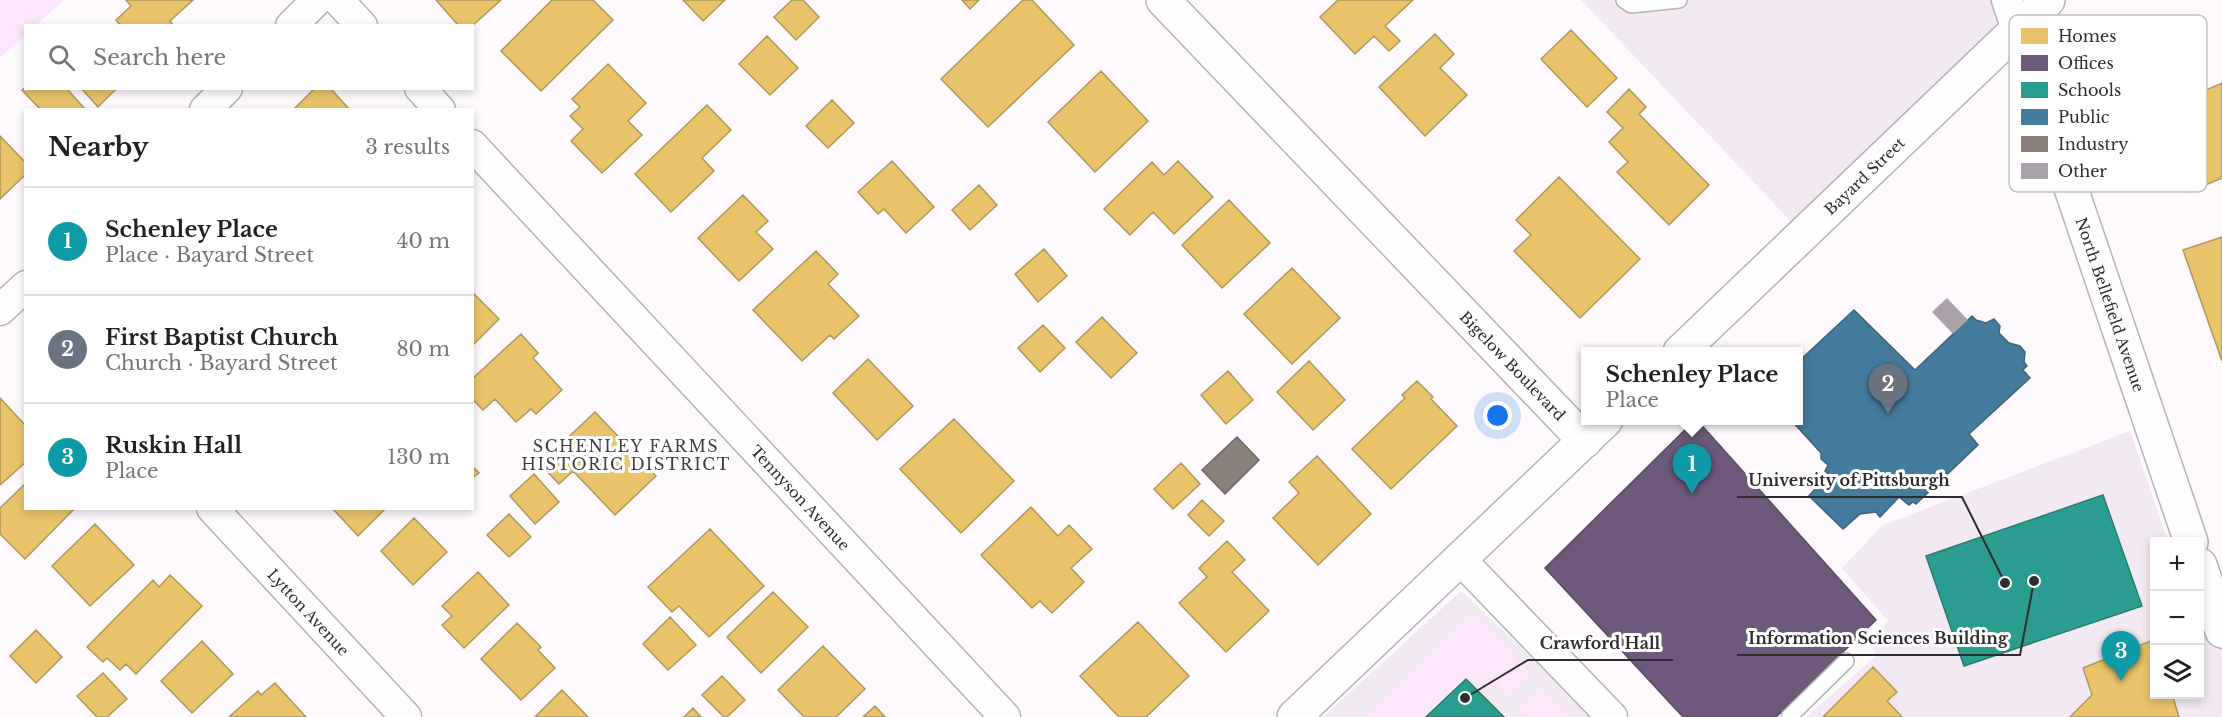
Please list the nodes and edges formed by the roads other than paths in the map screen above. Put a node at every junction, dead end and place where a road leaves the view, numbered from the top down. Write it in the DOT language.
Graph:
graph roads {
  1 [pos="317,0"];
  2 [pos="338,0"];
  3 [pos="1163,0"];
  4 [pos="1624,0"];
  5 [pos="1679,0"];
  6 [pos="2048,0"];
  7 [pos="2012,15"];
  8 [pos="2009,18"];
  9 [pos="293,24"];
  10 [pos="360,24"];
  11 [pos="225,90"];
  12 [pos="422,90"];
  13 [pos="207,108"];
  14 [pos="438,108"];
  15 [pos="474,147"];
  16 [pos="2072,192"];
  17 [pos="1684,347"];
  18 [pos="1581,417"];
  19 [pos="1595,431"];
  20 [pos="214,510"];
  21 [pos="2190,537"];
  22 [pos="1459,558"];
  23 [pos="2204,579"];
  24 [pos="2222,631"];
  25 [pos="1846,661"];
  26 [pos="406,717"];
  27 [pos="1005,717"];
  28 [pos="1294,717"];
  29 [pos="1612,717"];
  30 [pos="1790,717"];
  1 -- 9 [label="street"];
  2 -- 10 [label="street"];
  3 -- 18 [label="main road, Bigelow Boulevard"];
  4 -- 5 [label="lane"];
  6 -- 7 [label="main road, Bayard Street"];
  8 -- 17 [label="main road, Bayard Street"];
  11 -- 13 [label="street"];
  12 -- 14 [label="street"];
  15 -- 27 [label="street, Tennyson Avenue"];
  16 -- 21 [label="main road, North Bellefield Avenue"];
  19 -- 22 [label="main road, Bigelow Boulevard"];
  20 -- 26 [label="street, Lytton Avenue"];
  22 -- 28 [label="main road, Bigelow Boulevard"];
  22 -- 29 [label="street"];
  23 -- 24 [label="main road"];
  25 -- 30 [label="lane"];
}
